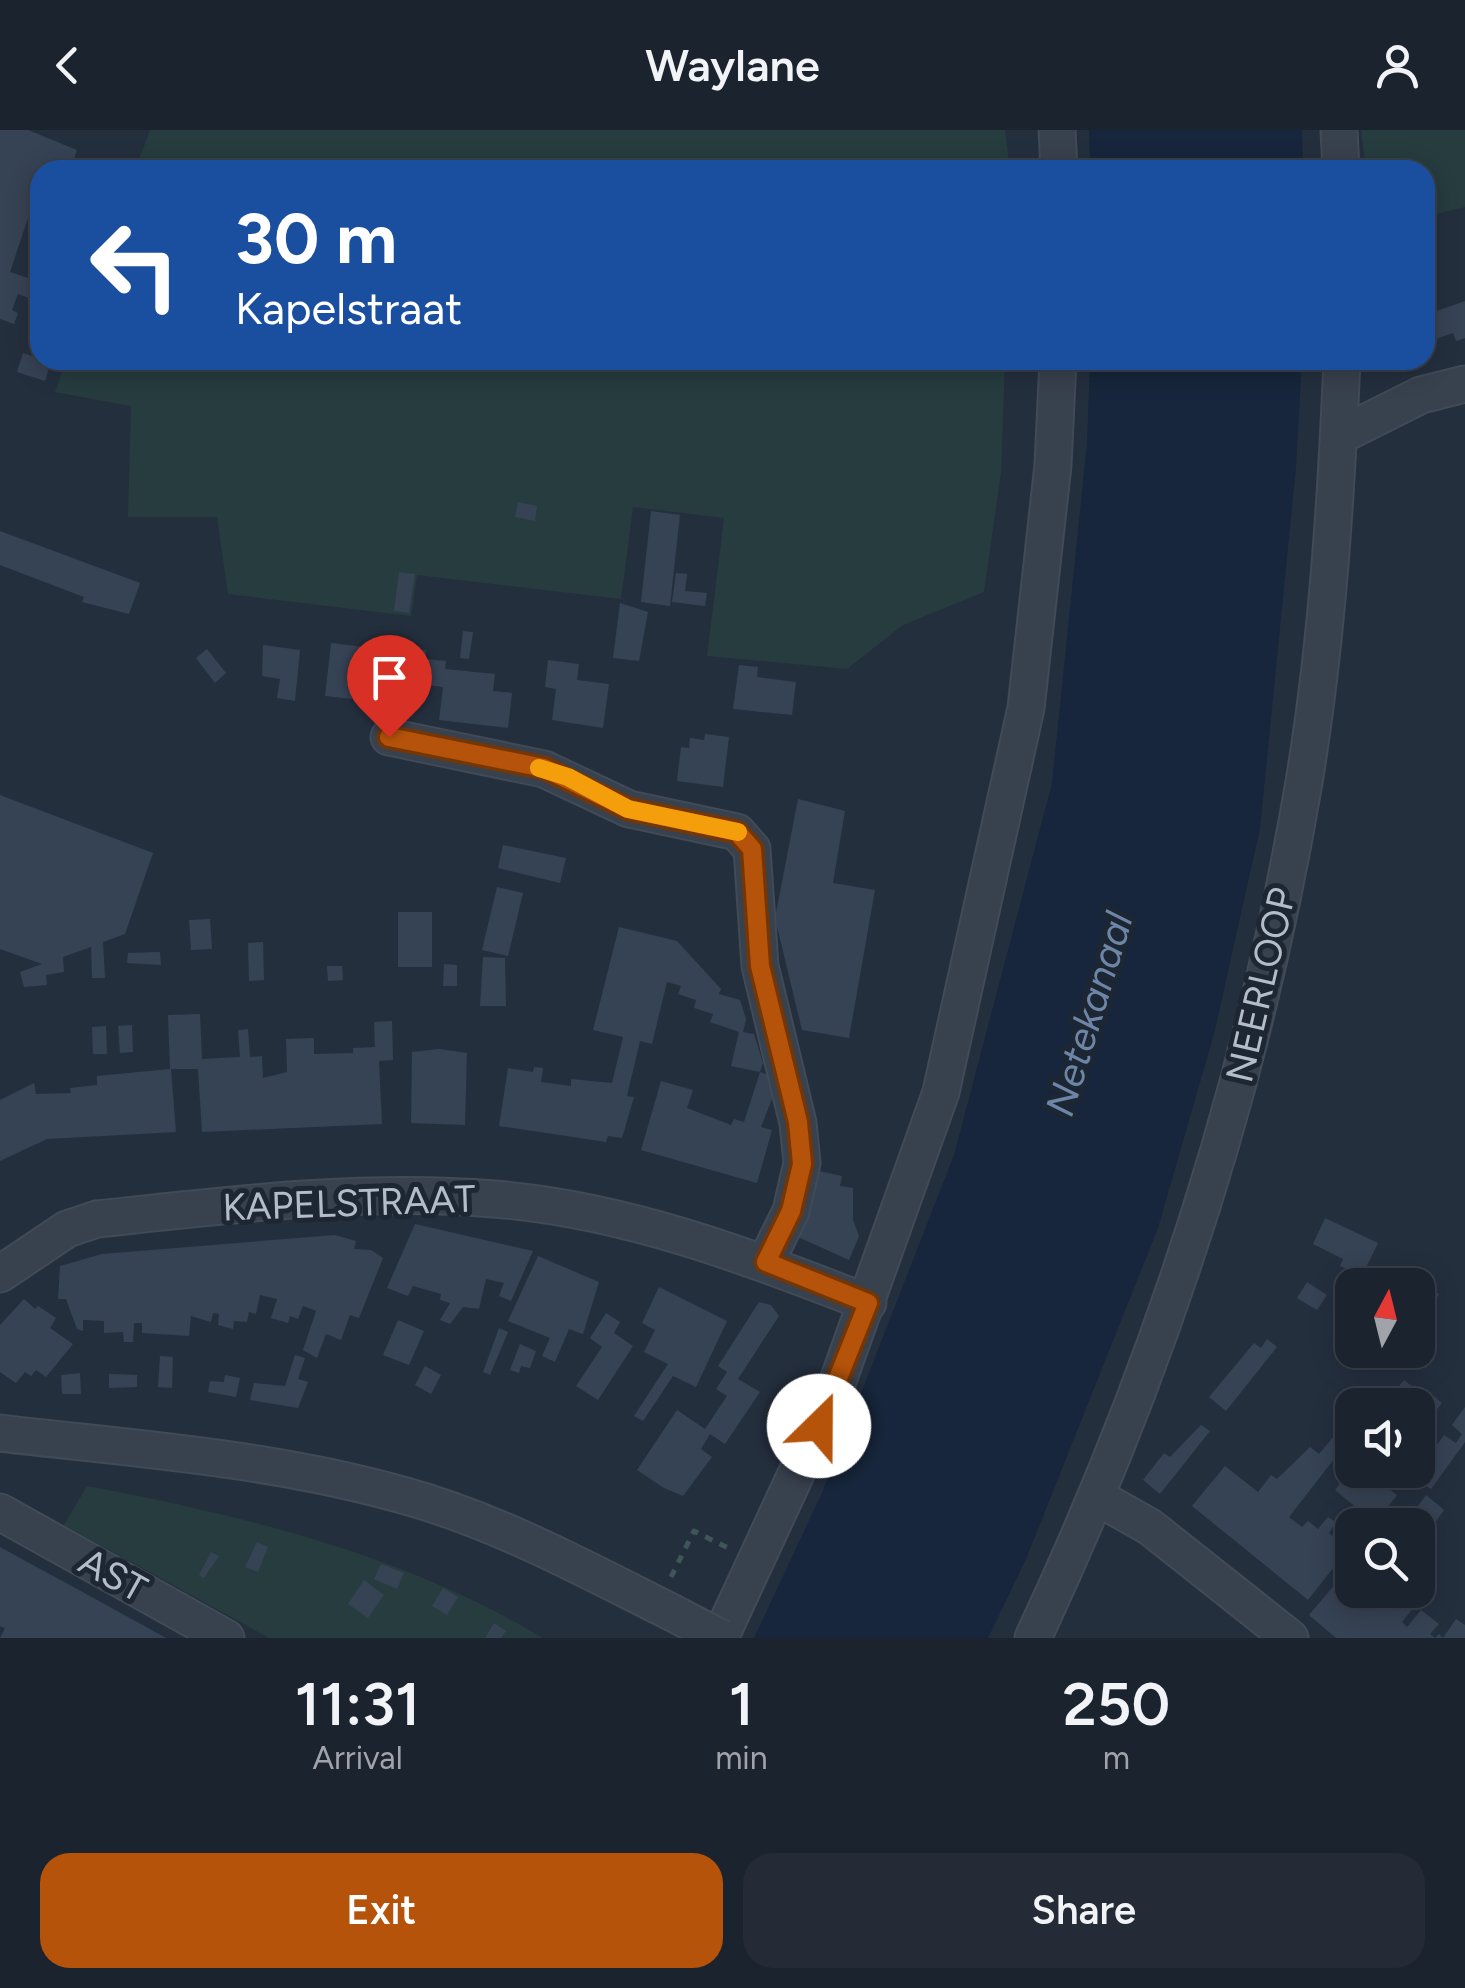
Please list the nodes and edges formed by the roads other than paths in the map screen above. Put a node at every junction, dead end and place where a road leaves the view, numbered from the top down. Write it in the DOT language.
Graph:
graph roads {
  1 [pos="1057,130"];
  2 [pos="1339,130"];
  3 [pos="1058,160"];
  4 [pos="1340,160"];
  5 [pos="1058,370"];
  6 [pos="1342,370"];
  7 [pos="1465,384"];
  8 [pos="1339,436"];
  9 [pos="389,737"];
  10 [pos="766,1262"];
  11 [pos="0,1274"];
  12 [pos="868,1303"];
  13 [pos="0,1433"];
  14 [pos="1097,1497"];
  15 [pos="0,1512"];
  16 [pos="226,1638"];
  17 [pos="721,1638"];
  18 [pos="1034,1638"];
  19 [pos="1290,1638"];
  1 -- 3 [label="street"];
  2 -- 4 [label="street"];
  5 -- 12 [label="street"];
  6 -- 8 [label="street, NEERLOOP"];
  7 -- 8 [label="street"];
  8 -- 14 [label="street, NEERLOOP"];
  9 -- 10 [label="street"];
  10 -- 11 [label="street, KAPELSTRAAT"];
  10 -- 12 [label="street, KAPELSTRAAT"];
  12 -- 17 [label="street"];
  13 -- 17 [label="street, bridge"];
  14 -- 18 [label="street, NEERLOOP"];
  14 -- 19 [label="street"];
  15 -- 16 [label="street, AST"];
}
